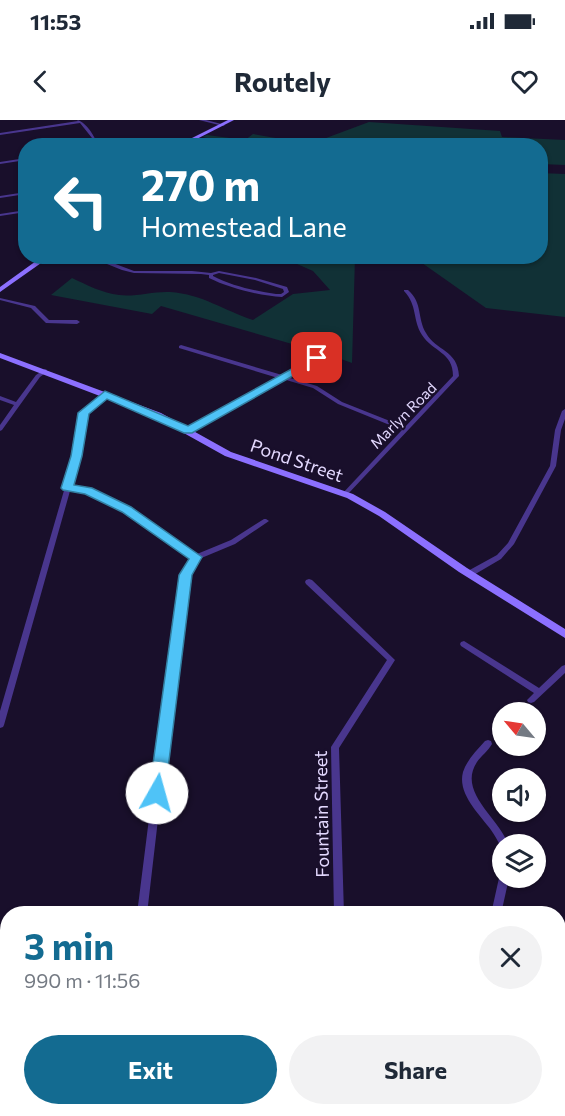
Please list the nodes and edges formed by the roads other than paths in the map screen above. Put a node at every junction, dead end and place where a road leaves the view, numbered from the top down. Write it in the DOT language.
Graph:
graph roads {
  1 [pos="201,120"];
  2 [pos="232,120"];
  3 [pos="80,121"];
  4 [pos="224,125"];
  5 [pos="0,134"];
  6 [pos="94,138"];
  7 [pos="196,138"];
  8 [pos="18,160"];
  9 [pos="0,163"];
  10 [pos="18,194"];
  11 [pos="0,197"];
  12 [pos="18,212"];
  13 [pos="0,215"];
  14 [pos="37,264"];
  15 [pos="116,264"];
  16 [pos="211,274"];
  17 [pos="0,290"];
  18 [pos="406,291"];
  19 [pos="0,299"];
  20 [pos="76,322"];
  21 [pos="181,347"];
  22 [pos="0,355"];
  23 [pos="317,358"];
  24 [pos="45,371"];
  25 [pos="281,376"];
  26 [pos="105,394"];
  27 [pos="0,398"];
  28 [pos="18,405"];
  29 [pos="565,411"];
  30 [pos="0,429"];
  31 [pos="406,429"];
  32 [pos="188,430"];
  33 [pos="67,488"];
  34 [pos="345,494"];
  35 [pos="266,521"];
  36 [pos="196,557"];
  37 [pos="469,574"];
  38 [pos="309,582"];
  39 [pos="565,634"];
  40 [pos="464,644"];
  41 [pos="565,668"];
  42 [pos="539,692"];
  43 [pos="531,700"];
  44 [pos="0,725"];
  45 [pos="488,744"];
  46 [pos="498,834"];
  47 [pos="502,888"];
  48 [pos="143,906"];
  49 [pos="339,906"];
  50 [pos="498,906"];
  1 -- 4 [label="street"];
  2 -- 4 [label="street"];
  3 -- 5 [label="street"];
  3 -- 6 [label="street"];
  4 -- 7 [label="street"];
  8 -- 9 [label="street"];
  10 -- 11 [label="street"];
  12 -- 13 [label="street"];
  14 -- 17 [label="street"];
  15 -- 16 [label="street"];
  16 -- 16 [label="street"];
  18 -- 31 [label="street, Marlyn Road"];
  19 -- 20 [label="street"];
  21 -- 25 [label="street"];
  22 -- 24 [label="street, Pond Street"];
  23 -- 25 [label="street"];
  24 -- 26 [label="street, Pond Street"];
  24 -- 28 [label="street"];
  25 -- 31 [label="street"];
  25 -- 32 [label="street"];
  26 -- 32 [label="street, Pond Street"];
  26 -- 33 [label="street"];
  27 -- 28 [label="street"];
  28 -- 30 [label="street"];
  29 -- 37 [label="street"];
  31 -- 34 [label="street, Marlyn Road"];
  32 -- 34 [label="street, Pond Street"];
  33 -- 36 [label="street"];
  33 -- 44 [label="street"];
  34 -- 37 [label="street, Pond Street"];
  35 -- 36 [label="street"];
  36 -- 48 [label="street"];
  37 -- 39 [label="street, Pond Street"];
  38 -- 49 [label="street, Fountain Street"];
  40 -- 42 [label="street"];
  41 -- 42 [label="street"];
  42 -- 43 [label="street"];
  45 -- 46 [label="street"];
  47 -- 50 [label="street"];
}
